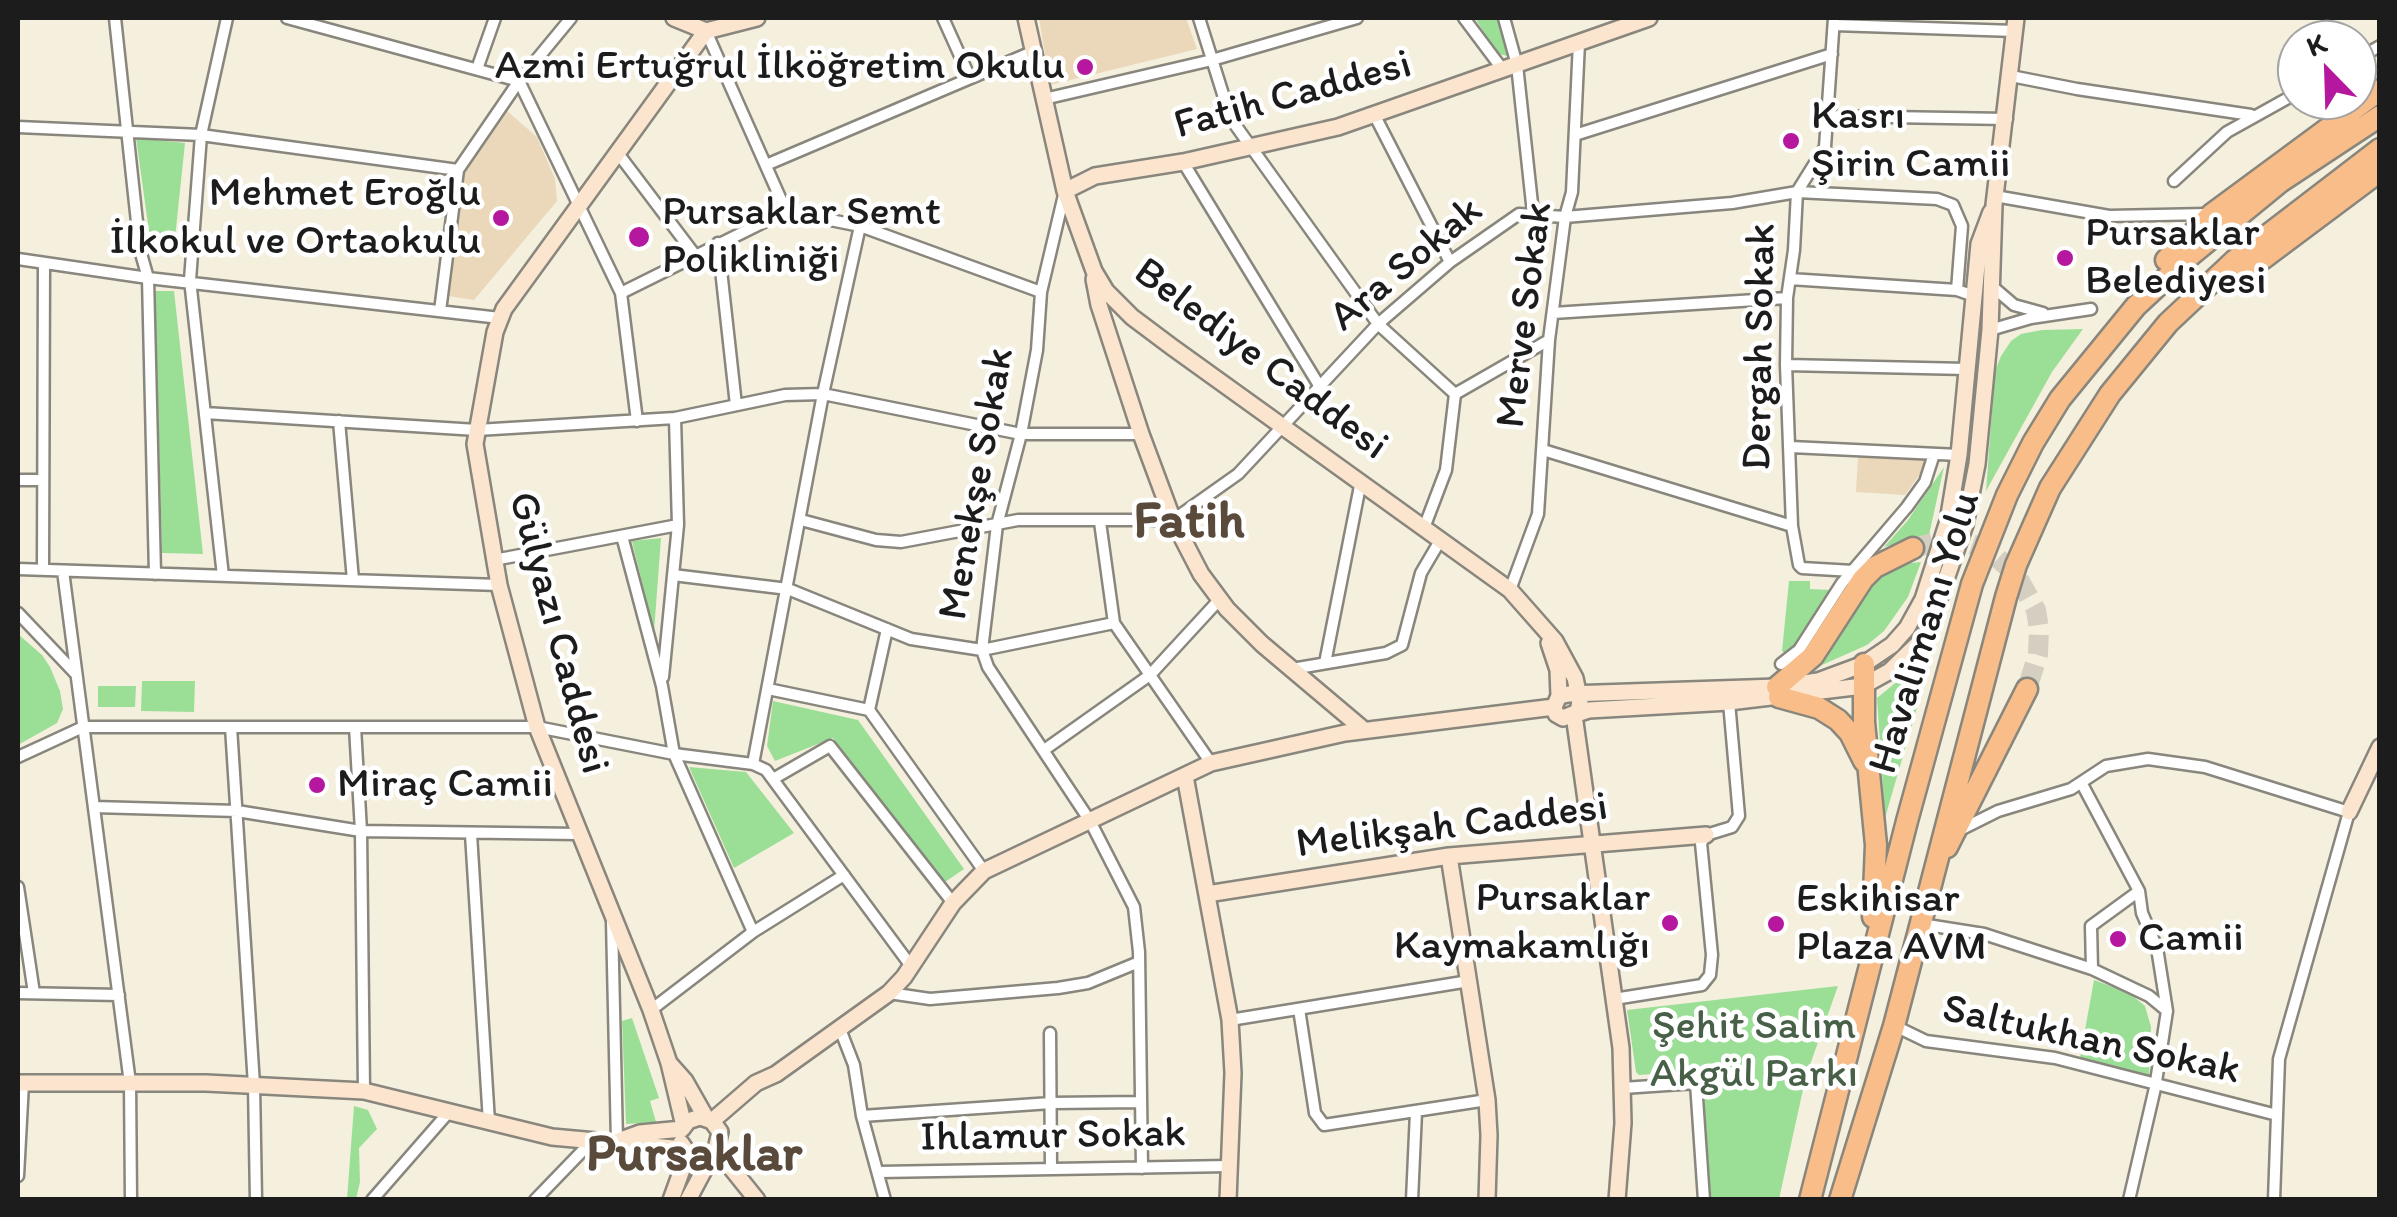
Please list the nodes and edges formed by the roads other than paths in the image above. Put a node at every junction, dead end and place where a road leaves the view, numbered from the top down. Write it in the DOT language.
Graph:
graph roads {
  1 [pos="115,18"];
  2 [pos="226,18"];
  3 [pos="287,18"];
  4 [pos="495,18"];
  5 [pos="571,18"];
  6 [pos="674,18"];
  7 [pos="757,18"];
  8 [pos="943,18"];
  9 [pos="1199,18"];
  10 [pos="1356,18"];
  11 [pos="1464,18"];
  12 [pos="1504,18"];
  13 [pos="1649,18"];
  14 [pos="1025,21"];
  15 [pos="1834,21"];
  16 [pos="2016,24"];
  17 [pos="706,30"];
  18 [pos="1580,42"];
  19 [pos="1032,52"];
  20 [pos="1832,54"];
  21 [pos="1212,60"];
  22 [pos="1510,68"];
  23 [pos="477,70"];
  24 [pos="2011,76"];
  25 [pos="970,78"];
  26 [pos="519,81"];
  27 [pos="2380,90"];
  28 [pos="1044,99"];
  29 [pos="2277,103"];
  30 [pos="2252,115"];
  31 [pos="1375,116"];
  32 [pos="1829,116"];
  33 [pos="2380,116"];
  34 [pos="2006,118"];
  35 [pos="18,127"];
  36 [pos="126,130"];
  37 [pos="1578,134"];
  38 [pos="202,135"];
  39 [pos="1254,147"];
  40 [pos="2380,149"];
  41 [pos="616,152"];
  42 [pos="1183,162"];
  43 [pos="766,166"];
  44 [pos="458,170"];
  45 [pos="2380,171"];
  46 [pos="2174,181"];
  47 [pos="1065,191"];
  48 [pos="1796,192"];
  49 [pos="1995,200"];
  50 [pos="578,206"];
  51 [pos="786,211"];
  52 [pos="1533,213"];
  53 [pos="2212,214"];
  54 [pos="1565,216"];
  55 [pos="860,226"];
  56 [pos="718,243"];
  57 [pos="695,255"];
  58 [pos="18,260"];
  59 [pos="1450,262"];
  60 [pos="44,263"];
  61 [pos="1094,271"];
  62 [pos="2220,273"];
  63 [pos="148,278"];
  64 [pos="1790,279"];
  65 [pos="190,280"];
  66 [pos="1993,287"];
  67 [pos="1956,290"];
  68 [pos="1042,292"];
  69 [pos="620,293"];
  70 [pos="1974,296"];
  71 [pos="1787,298"];
  72 [pos="2136,306"];
  73 [pos="2091,309"];
  74 [pos="440,310"];
  75 [pos="1553,314"];
  76 [pos="2049,314"];
  77 [pos="500,318"];
  78 [pos="1378,324"];
  79 [pos="1971,330"];
  80 [pos="1990,330"];
  81 [pos="1549,340"];
  82 [pos="1786,365"];
  83 [pos="1967,369"];
  84 [pos="1320,387"];
  85 [pos="823,394"];
  86 [pos="1455,394"];
  87 [pos="736,405"];
  88 [pos="205,413"];
  89 [pos="674,418"];
  90 [pos="637,420"];
  91 [pos="339,421"];
  92 [pos="1284,427"];
  93 [pos="477,430"];
  94 [pos="1021,434"];
  95 [pos="1141,434"];
  96 [pos="1791,447"];
  97 [pos="1543,450"];
  98 [pos="1934,454"];
  99 [pos="1958,455"];
  100 [pos="18,480"];
  101 [pos="43,480"];
  102 [pos="1361,482"];
  103 [pos="802,520"];
  104 [pos="1173,520"];
  105 [pos="1100,522"];
  106 [pos="678,525"];
  107 [pos="998,525"];
  108 [pos="1792,526"];
  109 [pos="1424,528"];
  110 [pos="622,536"];
  111 [pos="1441,539"];
  112 [pos="1913,548"];
  113 [pos="494,560"];
  114 [pos="18,569"];
  115 [pos="43,570"];
  116 [pos="63,571"];
  117 [pos="1852,571"];
  118 [pos="155,574"];
  119 [pos="673,575"];
  120 [pos="223,576"];
  121 [pos="353,580"];
  122 [pos="498,584"];
  123 [pos="788,589"];
  124 [pos="1510,590"];
  125 [pos="1219,600"];
  126 [pos="18,613"];
  127 [pos="1538,622"];
  128 [pos="1114,623"];
  129 [pos="887,630"];
  130 [pos="982,650"];
  131 [pos="1325,663"];
  132 [pos="1781,664"];
  133 [pos="1864,664"];
  134 [pos="1292,669"];
  135 [pos="76,674"];
  136 [pos="1150,675"];
  137 [pos="662,686"];
  138 [pos="1863,686"];
  139 [pos="768,689"];
  140 [pos="2027,689"];
  141 [pos="1778,692"];
  142 [pos="1579,693"];
  143 [pos="1557,702"];
  144 [pos="1730,702"];
  145 [pos="868,710"];
  146 [pos="1574,715"];
  147 [pos="84,727"];
  148 [pos="355,727"];
  149 [pos="537,727"];
  150 [pos="232,728"];
  151 [pos="1364,730"];
  152 [pos="2380,747"];
  153 [pos="1044,750"];
  154 [pos="674,754"];
  155 [pos="18,757"];
  156 [pos="1212,763"];
  157 [pos="754,764"];
  158 [pos="1870,772"];
  159 [pos="1185,776"];
  160 [pos="773,780"];
  161 [pos="2082,784"];
  162 [pos="94,808"];
  163 [pos="237,811"];
  164 [pos="2349,812"];
  165 [pos="1090,820"];
  166 [pos="361,830"];
  167 [pos="1954,833"];
  168 [pos="471,834"];
  169 [pos="580,834"];
  170 [pos="1706,835"];
  171 [pos="1591,845"];
  172 [pos="1449,856"];
  173 [pos="984,871"];
  174 [pos="844,875"];
  175 [pos="1929,885"];
  176 [pos="18,887"];
  177 [pos="2139,891"];
  178 [pos="1207,894"];
  179 [pos="953,903"];
  180 [pos="612,915"];
  181 [pos="1918,924"];
  182 [pos="753,932"];
  183 [pos="1874,947"];
  184 [pos="1139,962"];
  185 [pos="911,966"];
  186 [pos="2092,969"];
  187 [pos="1469,981"];
  188 [pos="18,993"];
  189 [pos="889,993"];
  190 [pos="34,994"];
  191 [pos="119,995"];
  192 [pos="1614,999"];
  193 [pos="1299,1009"];
  194 [pos="651,1010"];
  195 [pos="2167,1011"];
  196 [pos="1230,1020"];
  197 [pos="1894,1026"];
  198 [pos="840,1029"];
  199 [pos="1050,1033"];
  200 [pos="669,1064"];
  201 [pos="20,1083"];
  202 [pos="130,1083"];
  203 [pos="2156,1083"];
  204 [pos="254,1085"];
  205 [pos="1623,1088"];
  206 [pos="364,1091"];
  207 [pos="1870,1098"];
  208 [pos="1486,1100"];
  209 [pos="1141,1102"];
  210 [pos="1050,1103"];
  211 [pos="1416,1112"];
  212 [pos="448,1113"];
  213 [pos="862,1116"];
  214 [pos="2276,1116"];
  215 [pos="489,1122"];
  216 [pos="712,1123"];
  217 [pos="683,1127"];
  218 [pos="590,1142"];
  219 [pos="616,1142"];
  220 [pos="686,1151"];
  221 [pos="714,1151"];
  222 [pos="1228,1166"];
  223 [pos="1142,1168"];
  224 [pos="1051,1169"];
  225 [pos="879,1172"];
  226 [pos="18,1176"];
  227 [pos="131,1200"];
  228 [pos="256,1200"];
  229 [pos="372,1200"];
  230 [pos="535,1200"];
  231 [pos="672,1200"];
  232 [pos="688,1200"];
  233 [pos="756,1200"];
  234 [pos="885,1200"];
  235 [pos="1228,1200"];
  236 [pos="1412,1200"];
  237 [pos="1487,1200"];
  238 [pos="1616,1200"];
  239 [pos="1704,1200"];
  240 [pos="1810,1200"];
  241 [pos="1840,1200"];
  242 [pos="1850,1200"];
  243 [pos="2129,1200"];
  244 [pos="2274,1200"];
  1 -- 36 [label="street"];
  2 -- 38 [label="street"];
  3 -- 23 [label="street"];
  4 -- 23 [label="street"];
  5 -- 26 [label="street"];
  6 -- 17 [label="street"];
  7 -- 17 [label="street"];
  8 -- 25 [label="street"];
  9 -- 21 [label="street"];
  10 -- 21 [label="street"];
  11 -- 22 [label="street"];
  12 -- 22 [label="street"];
  13 -- 18 [label="street, Fatih Caddesi"];
  14 -- 19 [label="street, Belediye Caddesi"];
  15 -- 16 [label="street, Dergah Sokak"];
  15 -- 20 [label="street, Dergah Sokak"];
  16 -- 24 [label="street"];
  17 -- 41 [label="street, Gülyazı Caddesi"];
  17 -- 43 [label="street"];
  18 -- 22 [label="street, Fatih Caddesi"];
  18 -- 37 [label="street, Merve Sokak"];
  19 -- 25 [label="street"];
  19 -- 28 [label="street, Belediye Caddesi"];
  20 -- 32 [label="street, Dergah Sokak"];
  20 -- 37 [label="street"];
  21 -- 28 [label="street"];
  21 -- 39 [label="street"];
  22 -- 31 [label="street, Fatih Caddesi"];
  22 -- 52 [label="street"];
  23 -- 26 [label="street"];
  24 -- 30 [label="street"];
  24 -- 34 [label="street"];
  25 -- 43 [label="street"];
  26 -- 44 [label="street"];
  26 -- 50 [label="street"];
  27 -- 53 [label="highway"];
  28 -- 47 [label="street, Belediye Caddesi"];
  29 -- 30 [label="street"];
  30 -- 46 [label="street"];
  31 -- 39 [label="street, Fatih Caddesi"];
  31 -- 59 [label="street"];
  32 -- 34 [label="street"];
  32 -- 48 [label="street, Dergah Sokak"];
  33 -- 72 [label="highway, Havalimanı Yolu"];
  34 -- 49 [label="street"];
  35 -- 36 [label="street"];
  36 -- 38 [label="street"];
  36 -- 63 [label="street"];
  37 -- 54 [label="street, Merve Sokak"];
  38 -- 44 [label="street"];
  38 -- 65 [label="street"];
  39 -- 42 [label="street, Fatih Caddesi"];
  39 -- 78 [label="street"];
  40 -- 62 [label="highway"];
  41 -- 50 [label="street, Gülyazı Caddesi"];
  41 -- 57 [label="street"];
  42 -- 47 [label="street, Fatih Caddesi"];
  42 -- 84 [label="street"];
  43 -- 51 [label="street"];
  44 -- 74 [label="street"];
  45 -- 62 [label="highway"];
  47 -- 61 [label="street, Belediye Caddesi"];
  47 -- 68 [label="street, Menekşe Sokak"];
  48 -- 54 [label="street, Ara Sokak"];
  48 -- 64 [label="street, Dergah Sokak"];
  48 -- 67 [label="street, Ara Sokak"];
  49 -- 53 [label="street"];
  49 -- 66 [label="street"];
  49 -- 70 [label="street"];
  50 -- 69 [label="street"];
  50 -- 77 [label="street, Gülyazı Caddesi"];
  51 -- 55 [label="street"];
  51 -- 56 [label="street"];
  52 -- 54 [label="street, Ara Sokak"];
  52 -- 59 [label="street, Ara Sokak"];
  53 -- 72 [label="highway"];
  54 -- 75 [label="street, Merve Sokak"];
  55 -- 68 [label="street"];
  55 -- 85 [label="street"];
  56 -- 57 [label="street"];
  56 -- 87 [label="street"];
  57 -- 69 [label="street"];
  58 -- 60 [label="street"];
  59 -- 78 [label="street, Ara Sokak"];
  60 -- 63 [label="street"];
  60 -- 101 [label="street"];
  61 -- 92 [label="street, Belediye Caddesi"];
  61 -- 95 [label="street"];
  62 -- 175 [label="highway"];
  63 -- 65 [label="street"];
  63 -- 118 [label="street"];
  64 -- 67 [label="street"];
  64 -- 71 [label="street, Dergah Sokak"];
  65 -- 74 [label="street"];
  65 -- 88 [label="street"];
  66 -- 76 [label="street"];
  66 -- 80 [label="street"];
  67 -- 70 [label="street"];
  68 -- 94 [label="street, Menekşe Sokak"];
  69 -- 90 [label="street"];
  70 -- 79 [label="street"];
  71 -- 75 [label="street"];
  71 -- 82 [label="street, Dergah Sokak"];
  72 -- 183 [label="highway, Havalimanı Yolu"];
  73 -- 76 [label="street"];
  74 -- 77 [label="street"];
  75 -- 81 [label="street, Merve Sokak"];
  76 -- 80 [label="street"];
  77 -- 93 [label="street, Gülyazı Caddesi"];
  78 -- 84 [label="street, Ara Sokak"];
  78 -- 86 [label="street"];
  79 -- 80 [label="street"];
  79 -- 83 [label="street"];
  80 -- 138 [label="street"];
  81 -- 86 [label="street"];
  81 -- 97 [label="street, Merve Sokak"];
  82 -- 83 [label="street"];
  82 -- 96 [label="street, Dergah Sokak"];
  83 -- 99 [label="street"];
  84 -- 92 [label="street, Ara Sokak"];
  85 -- 87 [label="street"];
  85 -- 94 [label="street"];
  85 -- 103 [label="street"];
  86 -- 109 [label="street"];
  87 -- 89 [label="street"];
  88 -- 91 [label="street"];
  88 -- 120 [label="street"];
  89 -- 90 [label="street"];
  89 -- 106 [label="street"];
  90 -- 93 [label="street"];
  91 -- 93 [label="street"];
  91 -- 121 [label="street"];
  92 -- 102 [label="street, Belediye Caddesi"];
  92 -- 104 [label="street, Ara Sokak"];
  93 -- 113 [label="street, Gülyazı Caddesi"];
  94 -- 95 [label="street"];
  94 -- 107 [label="street, Menekşe Sokak"];
  95 -- 104 [label="street"];
  96 -- 98 [label="street"];
  96 -- 108 [label="street, Dergah Sokak"];
  97 -- 108 [label="street"];
  97 -- 124 [label="street, Merve Sokak"];
  98 -- 99 [label="street"];
  98 -- 117 [label="street"];
  99 -- 133 [label="street"];
  100 -- 101 [label="street"];
  101 -- 115 [label="street"];
  102 -- 109 [label="street, Belediye Caddesi"];
  102 -- 131 [label="street"];
  103 -- 107 [label="street"];
  103 -- 123 [label="street"];
  104 -- 105 [label="street"];
  104 -- 125 [label="street"];
  105 -- 107 [label="street"];
  105 -- 128 [label="street"];
  106 -- 110 [label="street"];
  106 -- 119 [label="street"];
  107 -- 130 [label="street, Menekşe Sokak"];
  108 -- 117 [label="street, Dergah Sokak"];
  109 -- 111 [label="street, Belediye Caddesi"];
  110 -- 113 [label="street"];
  110 -- 137 [label="street"];
  111 -- 124 [label="street, Belediye Caddesi"];
  111 -- 131 [label="street"];
  112 -- 141 [label="highway"];
  113 -- 122 [label="street, Gülyazı Caddesi"];
  114 -- 115 [label="street"];
  115 -- 116 [label="street"];
  116 -- 118 [label="street"];
  116 -- 135 [label="street"];
  117 -- 132 [label="street"];
  118 -- 120 [label="street"];
  119 -- 123 [label="street"];
  119 -- 137 [label="street"];
  120 -- 121 [label="street"];
  121 -- 122 [label="street"];
  122 -- 149 [label="street, Gülyazı Caddesi"];
  123 -- 129 [label="street"];
  123 -- 139 [label="street"];
  124 -- 127 [label="street, Belediye Caddesi"];
  125 -- 134 [label="street"];
  125 -- 136 [label="street"];
  126 -- 135 [label="street"];
  127 -- 142 [label="street, Belediye Caddesi"];
  127 -- 143 [label="street, Belediye Caddesi"];
  128 -- 130 [label="street"];
  128 -- 136 [label="street"];
  129 -- 130 [label="street"];
  129 -- 145 [label="street"];
  130 -- 153 [label="street, Menekşe Sokak"];
  131 -- 134 [label="street"];
  133 -- 138 [label="highway"];
  133 -- 141 [label="street"];
  134 -- 151 [label="street"];
  135 -- 147 [label="street"];
  136 -- 153 [label="street"];
  136 -- 156 [label="street"];
  137 -- 154 [label="street"];
  138 -- 141 [label="street"];
  138 -- 158 [label="highway"];
  139 -- 145 [label="street"];
  139 -- 157 [label="street"];
  140 -- 167 [label="highway"];
  141 -- 142 [label="street"];
  141 -- 144 [label="street"];
  141 -- 158 [label="highway"];
  142 -- 143 [label="street"];
  142 -- 146 [label="street"];
  143 -- 146 [label="street"];
  143 -- 151 [label="street"];
  144 -- 146 [label="street"];
  144 -- 170 [label="street"];
  145 -- 173 [label="street"];
  146 -- 171 [label="street"];
  147 -- 150 [label="street"];
  147 -- 155 [label="street"];
  147 -- 162 [label="street"];
  148 -- 149 [label="street"];
  148 -- 150 [label="street"];
  148 -- 166 [label="street"];
  149 -- 154 [label="street"];
  149 -- 169 [label="street, Gülyazı Caddesi"];
  150 -- 163 [label="street"];
  151 -- 156 [label="street"];
  152 -- 164 [label="street"];
  153 -- 165 [label="street, Menekşe Sokak"];
  154 -- 157 [label="street"];
  154 -- 182 [label="street"];
  156 -- 159 [label="street"];
  157 -- 160 [label="street"];
  158 -- 183 [label="highway"];
  159 -- 165 [label="street"];
  159 -- 178 [label="street"];
  160 -- 174 [label="street"];
  160 -- 179 [label="street"];
  161 -- 164 [label="street"];
  161 -- 167 [label="street"];
  161 -- 177 [label="street"];
  162 -- 163 [label="street"];
  162 -- 191 [label="street"];
  163 -- 166 [label="street"];
  163 -- 204 [label="street"];
  164 -- 214 [label="street"];
  165 -- 173 [label="street"];
  165 -- 184 [label="street, Menekşe Sokak"];
  166 -- 168 [label="street"];
  166 -- 206 [label="street"];
  167 -- 175 [label="highway"];
  168 -- 169 [label="street"];
  168 -- 215 [label="street"];
  169 -- 180 [label="street, Gülyazı Caddesi"];
  170 -- 171 [label="street, Melikşah Caddesi"];
  170 -- 192 [label="street"];
  171 -- 172 [label="street, Melikşah Caddesi"];
  171 -- 192 [label="street"];
  172 -- 178 [label="street, Melikşah Caddesi"];
  172 -- 187 [label="street"];
  173 -- 179 [label="street"];
  174 -- 182 [label="street"];
  174 -- 185 [label="street"];
  175 -- 181 [label="highway"];
  176 -- 190 [label="street"];
  177 -- 186 [label="street"];
  177 -- 195 [label="street"];
  178 -- 196 [label="street"];
  179 -- 185 [label="street"];
  180 -- 194 [label="street, Gülyazı Caddesi"];
  180 -- 219 [label="street"];
  181 -- 186 [label="street"];
  181 -- 197 [label="highway"];
  182 -- 194 [label="street"];
  183 -- 240 [label="highway, Havalimanı Yolu"];
  184 -- 189 [label="street"];
  184 -- 209 [label="street, Menekşe Sokak"];
  185 -- 189 [label="street"];
  186 -- 195 [label="street"];
  187 -- 193 [label="street"];
  187 -- 208 [label="street"];
  188 -- 190 [label="street"];
  189 -- 198 [label="street"];
  190 -- 191 [label="street"];
  191 -- 202 [label="street"];
  192 -- 205 [label="street"];
  193 -- 196 [label="street"];
  193 -- 211 [label="street"];
  194 -- 200 [label="street, Gülyazı Caddesi"];
  195 -- 203 [label="street"];
  196 -- 222 [label="street"];
  197 -- 203 [label="street, Saltukhan Sokak"];
  197 -- 207 [label="highway"];
  198 -- 213 [label="street"];
  198 -- 216 [label="street"];
  199 -- 210 [label="street"];
  200 -- 216 [label="street"];
  200 -- 217 [label="street"];
  201 -- 202 [label="street"];
  201 -- 226 [label="street"];
  202 -- 204 [label="street"];
  202 -- 227 [label="street"];
  203 -- 214 [label="street, Saltukhan Sokak"];
  203 -- 243 [label="street"];
  204 -- 206 [label="street"];
  204 -- 228 [label="street"];
  205 -- 238 [label="street"];
  205 -- 239 [label="street"];
  206 -- 212 [label="street"];
  207 -- 241 [label="highway"];
  207 -- 242 [label="highway"];
  208 -- 211 [label="street"];
  208 -- 237 [label="street"];
  209 -- 210 [label="street"];
  209 -- 223 [label="street, Menekşe Sokak"];
  210 -- 213 [label="street"];
  210 -- 224 [label="street"];
  211 -- 236 [label="street"];
  212 -- 215 [label="street"];
  212 -- 229 [label="street"];
  213 -- 225 [label="street"];
  214 -- 244 [label="street"];
  215 -- 218 [label="street"];
  216 -- 217 [label="street"];
  216 -- 221 [label="street"];
  217 -- 219 [label="street"];
  217 -- 220 [label="street"];
  218 -- 219 [label="street"];
  218 -- 230 [label="street"];
  219 -- 220 [label="street"];
  220 -- 221 [label="street"];
  220 -- 231 [label="street"];
  221 -- 232 [label="street"];
  221 -- 233 [label="street"];
  222 -- 223 [label="street, Ihlamur Sokak"];
  222 -- 235 [label="street"];
  223 -- 224 [label="street, Ihlamur Sokak"];
  224 -- 225 [label="street, Ihlamur Sokak"];
  225 -- 234 [label="street"];
}
